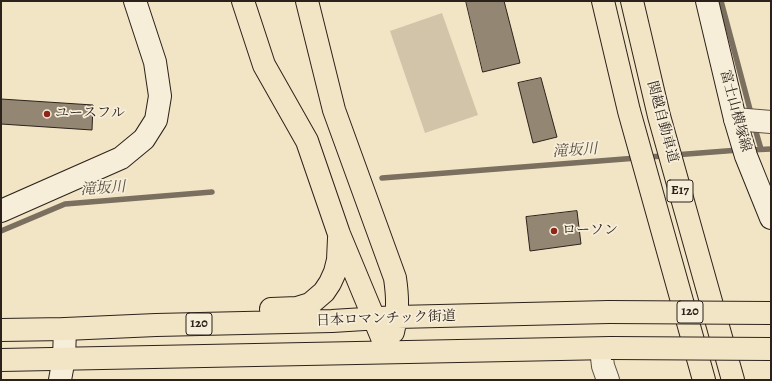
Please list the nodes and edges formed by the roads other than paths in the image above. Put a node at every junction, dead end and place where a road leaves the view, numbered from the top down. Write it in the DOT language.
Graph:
graph roads {
  1 [pos="135,1"];
  2 [pos="243,1"];
  3 [pos="307,1"];
  4 [pos="594,1"];
  5 [pos="604,1"];
  6 [pos="632,1"];
  7 [pos="707,1"];
  8 [pos="629,112"];
  9 [pos="735,119"];
  10 [pos="771,122"];
  11 [pos="1,211"];
  12 [pos="771,218"];
  13 [pos="339,234"];
  14 [pos="771,313"];
  15 [pos="397,317"];
  16 [pos="375,319"];
  17 [pos="156,325"];
  18 [pos="65,329"];
  19 [pos="1,330"];
  20 [pos="606,349"];
  21 [pos="771,349"];
  22 [pos="388,352"];
  23 [pos="64,358"];
  24 [pos="1,360"];
  25 [pos="60,380"];
  26 [pos="608,380"];
  27 [pos="704,380"];
  28 [pos="733,380"];
  1 -- 11 [label="street"];
  2 -- 13 [label="highway"];
  3 -- 15 [label="highway"];
  4 -- 8 [label="highway"];
  5 -- 8 [label="highway, 関越自動車道 / E17"];
  6 -- 28 [label="highway, 関越自動車道 / E17"];
  7 -- 9 [label="street, 富士山横塚線"];
  8 -- 27 [label="highway, 関越自動車道 / E17"];
  9 -- 10 [label="street"];
  9 -- 12 [label="street, 富士山横塚線"];
  13 -- 16 [label="highway"];
  13 -- 17 [label="highway"];
  14 -- 15 [label="highway, 日本ロマンチック街道 / 120, bridge"];
  15 -- 16 [label="highway, 日本ロマンチック街道 / 120"];
  15 -- 22 [label="highway"];
  16 -- 17 [label="highway, 日本ロマンチック街道 / 120"];
  16 -- 22 [label="highway"];
  17 -- 18 [label="highway, 日本ロマンチック街道 / 120"];
  18 -- 19 [label="highway, 日本ロマンチック街道 / 120"];
  18 -- 23 [label="street"];
  20 -- 21 [label="highway, 120, bridge"];
  20 -- 22 [label="highway, 120"];
  20 -- 26 [label="street"];
  22 -- 23 [label="highway, 120"];
  23 -- 24 [label="highway, 120"];
  23 -- 25 [label="street"];
}
